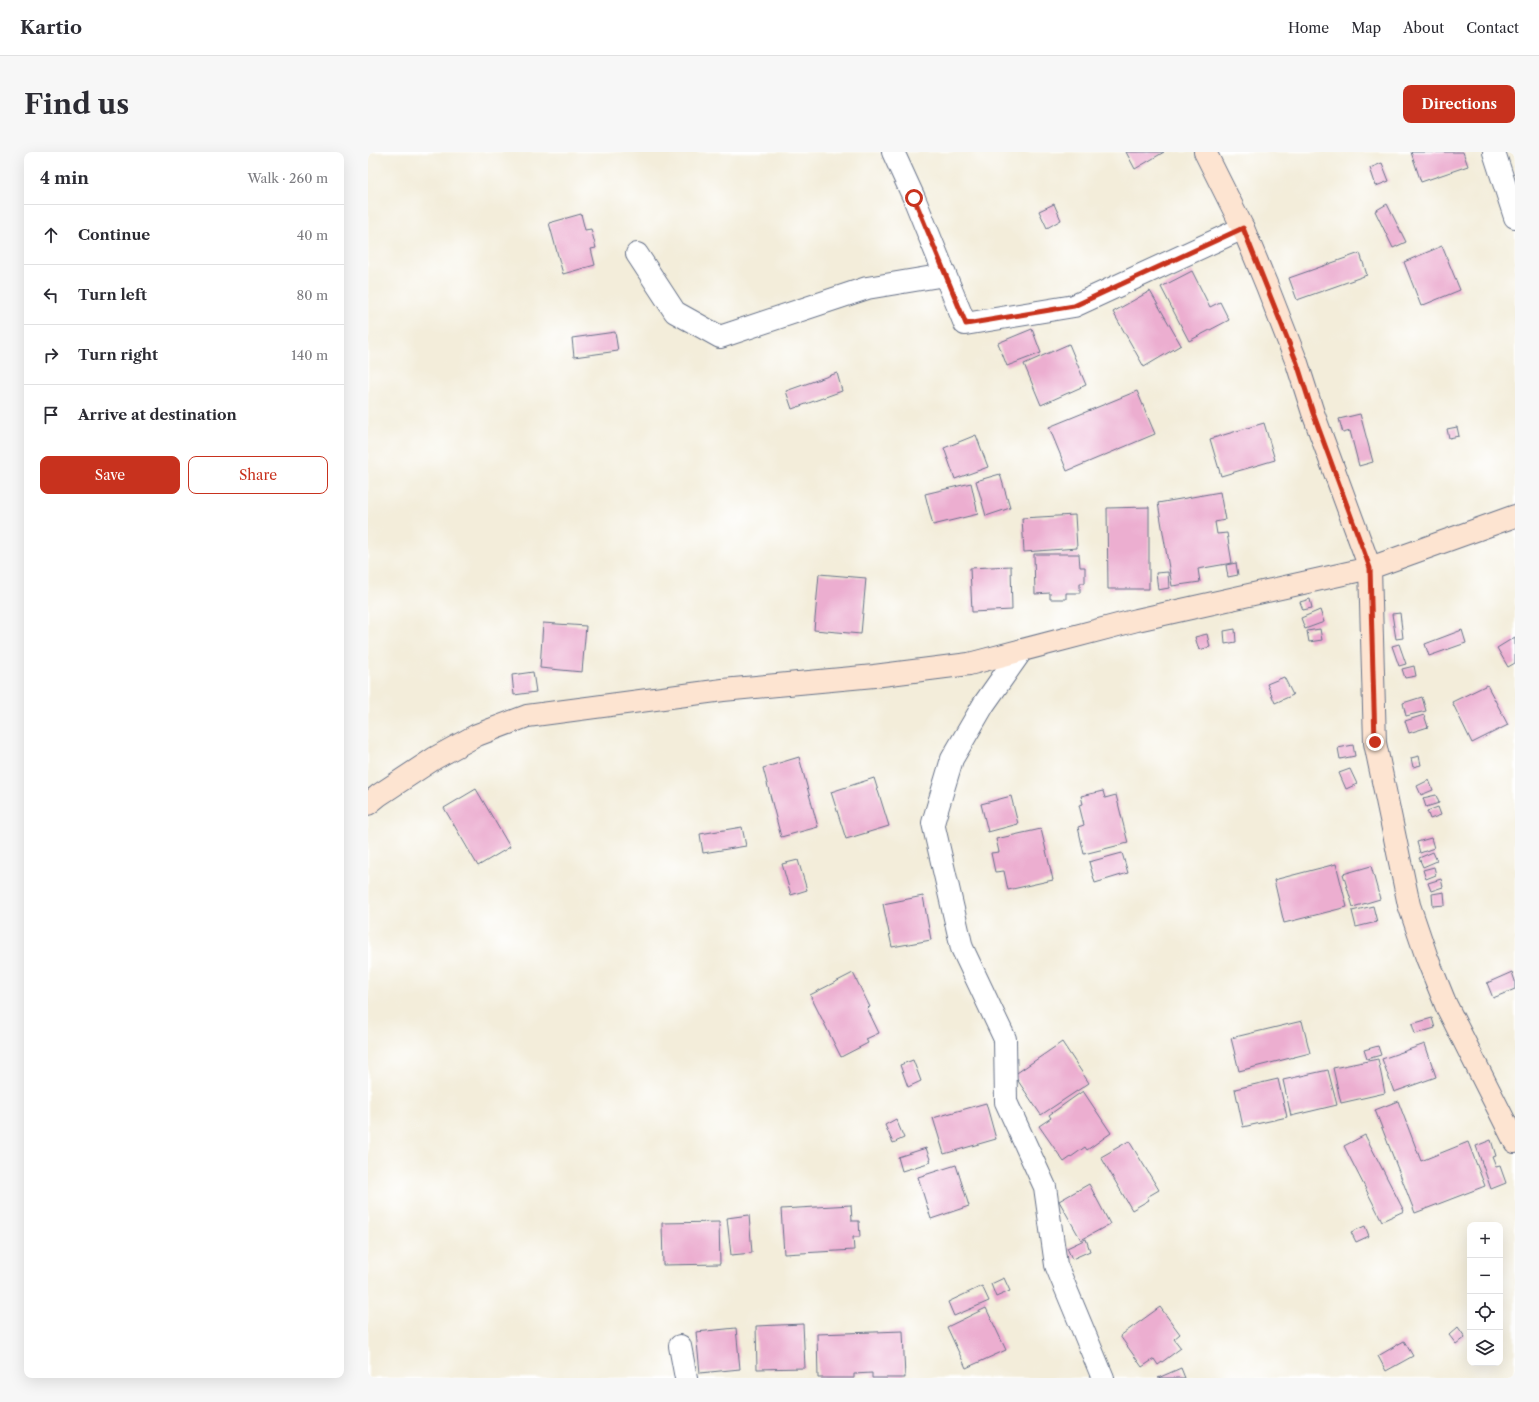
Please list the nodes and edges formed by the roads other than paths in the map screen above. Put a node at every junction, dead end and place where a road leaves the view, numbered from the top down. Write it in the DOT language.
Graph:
graph roads {
  1 [pos="893,152"];
  2 [pos="1205,152"];
  3 [pos="1494,152"];
  4 [pos="1515,217"];
  5 [pos="1243,228"];
  6 [pos="637,254"];
  7 [pos="945,275"];
  8 [pos="1515,516"];
  9 [pos="1370,568"];
  10 [pos="1022,650"];
  11 [pos="368,804"];
  12 [pos="1515,1142"];
  13 [pos="680,1346"];
  14 [pos="686,1378"];
  15 [pos="1103,1378"];
  1 -- 7 [label="street"];
  2 -- 5 [label="street"];
  3 -- 4 [label="street"];
  5 -- 7 [label="street"];
  5 -- 9 [label="street"];
  6 -- 7 [label="street"];
  8 -- 9 [label="street"];
  9 -- 10 [label="street"];
  9 -- 12 [label="street"];
  10 -- 11 [label="street"];
  10 -- 15 [label="street"];
  13 -- 14 [label="street"];
}
